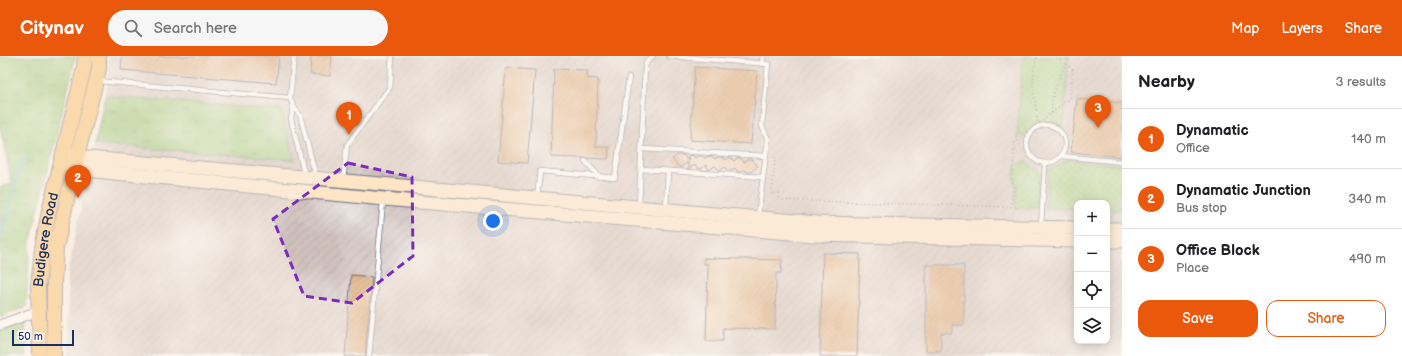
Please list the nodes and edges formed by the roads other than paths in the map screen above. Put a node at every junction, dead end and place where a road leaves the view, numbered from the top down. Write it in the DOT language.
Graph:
graph roads {
  1 [pos="84,56"];
  2 [pos="99,56"];
  3 [pos="294,56"];
  4 [pos="392,56"];
  5 [pos="653,56"];
  6 [pos="669,56"];
  7 [pos="763,56"];
  8 [pos="728,58"];
  9 [pos="762,64"];
  10 [pos="629,77"];
  11 [pos="96,81"];
  12 [pos="290,98"];
  13 [pos="293,106"];
  14 [pos="642,149"];
  15 [pos="766,156"];
  16 [pos="1061,156"];
  17 [pos="62,160"];
  18 [pos="585,161"];
  19 [pos="1122,162"];
  20 [pos="76,163"];
  21 [pos="1045,164"];
  22 [pos="641,169"];
  23 [pos="668,171"];
  24 [pos="599,176"];
  25 [pos="763,177"];
  26 [pos="311,178"];
  27 [pos="343,181"];
  28 [pos="537,198"];
  29 [pos="384,199"];
  30 [pos="639,208"];
  31 [pos="666,210"];
  32 [pos="758,218"];
  33 [pos="1041,227"];
  34 [pos="1074,228"];
  35 [pos="1110,230"];
  36 [pos="1122,232"];
  37 [pos="1110,239"];
  38 [pos="1074,240"];
  39 [pos="38,311"];
  40 [pos="0,325"];
  41 [pos="40,356"];
  42 [pos="54,356"];
  43 [pos="369,356"];
  1 -- 17 [label="main road, Budigere Road"];
  2 -- 11 [label="main road, Budigere Road"];
  3 -- 12 [label="lane"];
  4 -- 27 [label="lane"];
  5 -- 14 [label="lane"];
  6 -- 8 [label="lane"];
  7 -- 9 [label="lane"];
  8 -- 9 [label="lane"];
  9 -- 15 [label="lane"];
  10 -- 24 [label="lane"];
  11 -- 12 [label="lane"];
  11 -- 20 [label="main road, Budigere Road"];
  12 -- 13 [label="lane"];
  13 -- 26 [label="lane"];
  13 -- 26 [label="lane"];
  14 -- 15 [label="lane"];
  14 -- 22 [label="lane"];
  15 -- 25 [label="lane"];
  16 -- 19 [label="lane"];
  16 -- 21 [label="lane"];
  16 -- 21 [label="lane"];
  17 -- 20 [label="street"];
  17 -- 39 [label="main road, Budigere Road"];
  18 -- 24 [label="lane"];
  20 -- 26 [label="street"];
  20 -- 29 [label="street"];
  20 -- 42 [label="main road, Budigere Road"];
  21 -- 33 [label="lane"];
  22 -- 23 [label="lane"];
  22 -- 30 [label="lane"];
  23 -- 25 [label="lane"];
  23 -- 31 [label="lane"];
  24 -- 28 [label="lane"];
  25 -- 32 [label="lane"];
  26 -- 27 [label="street"];
  27 -- 28 [label="street"];
  28 -- 30 [label="street"];
  29 -- 38 [label="street"];
  29 -- 43 [label="lane"];
  30 -- 31 [label="street"];
  31 -- 32 [label="street"];
  32 -- 33 [label="street"];
  33 -- 34 [label="street"];
  35 -- 36 [label="street"];
  36 -- 37 [label="street"];
  39 -- 40 [label="street"];
  39 -- 41 [label="main road, Budigere Road"];
}
